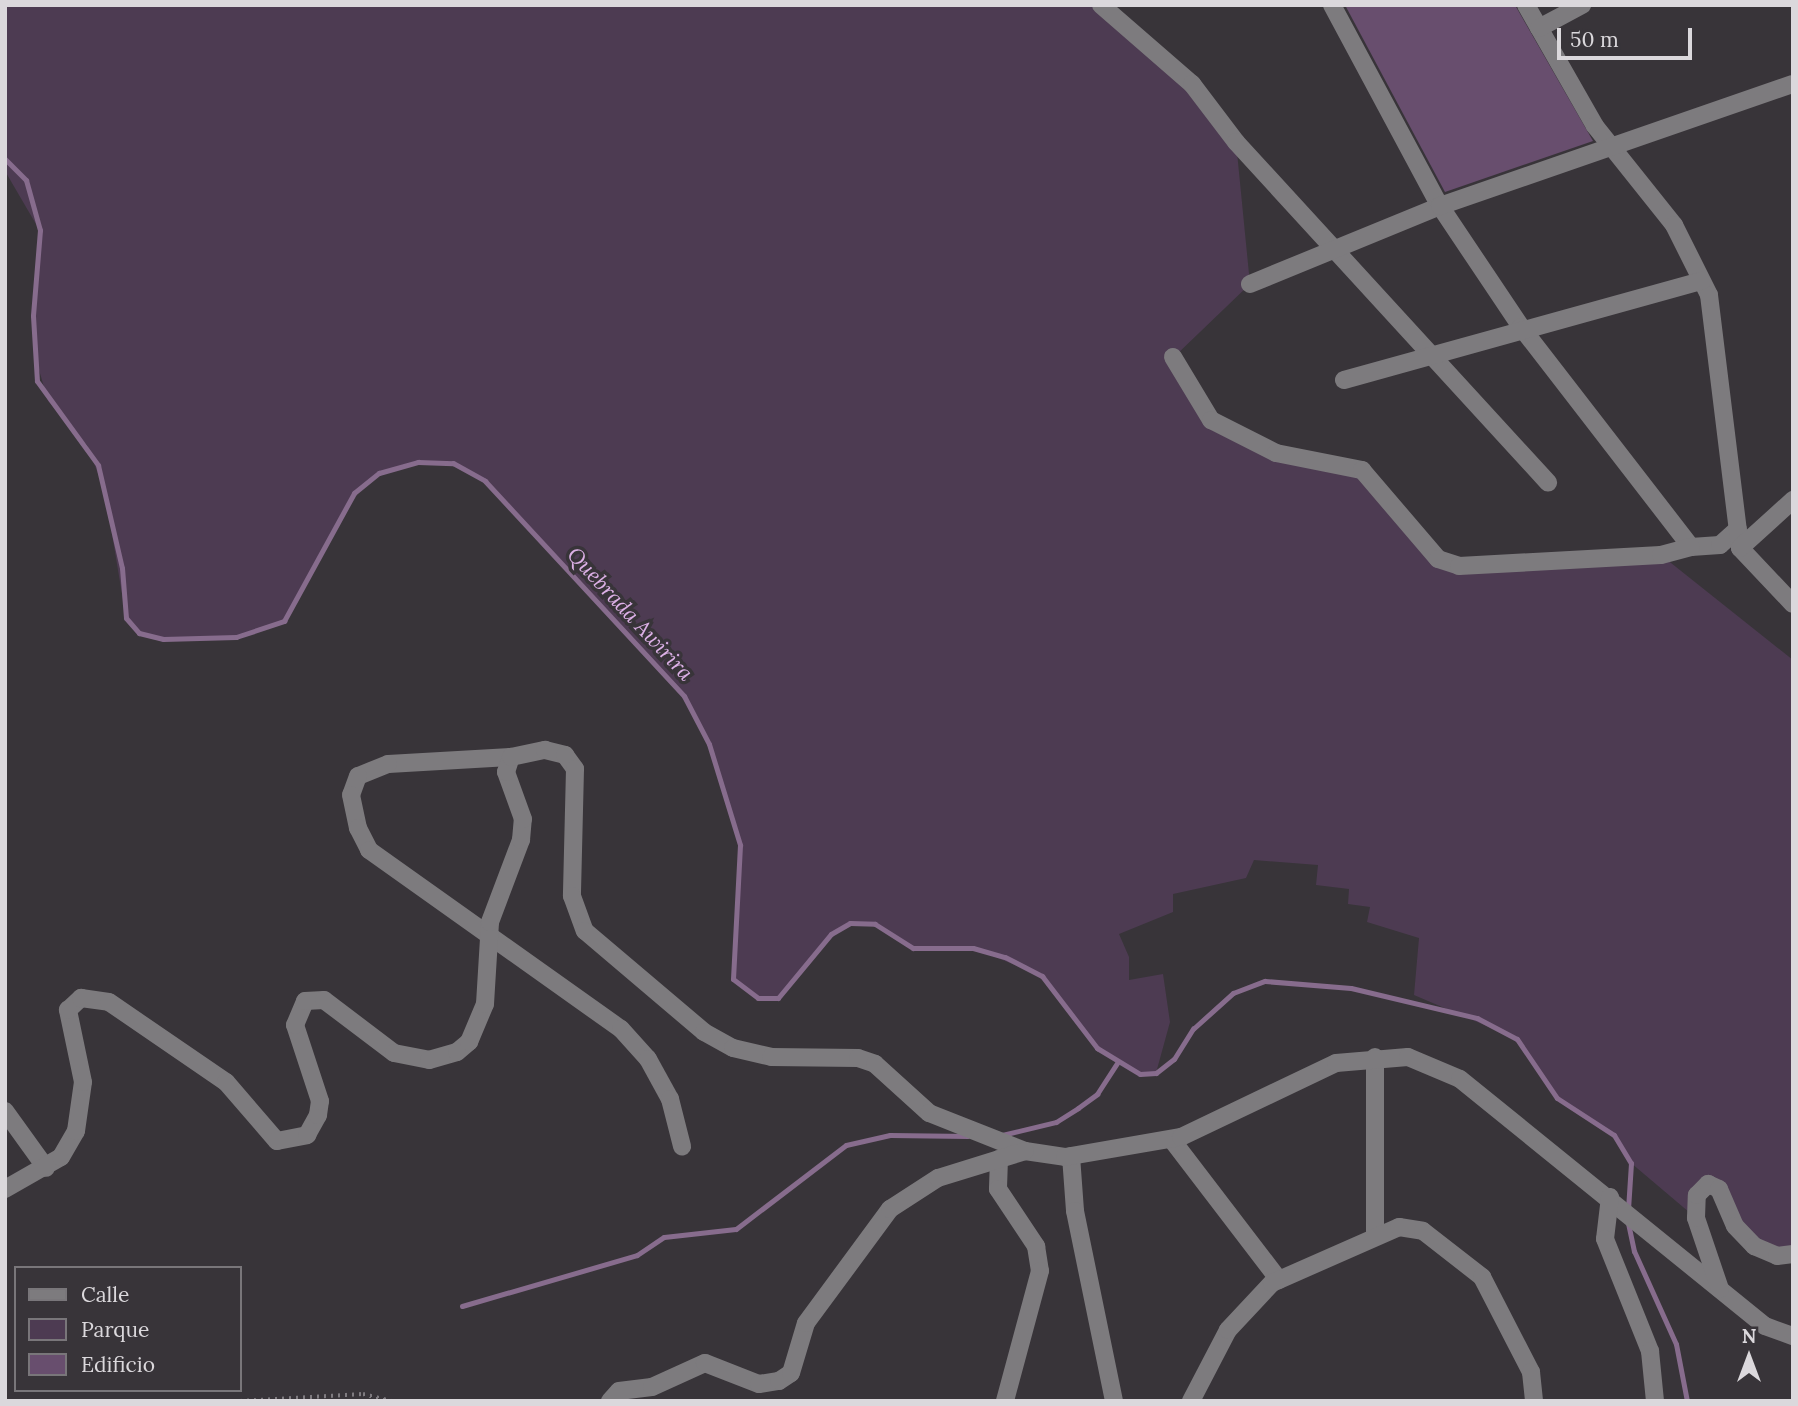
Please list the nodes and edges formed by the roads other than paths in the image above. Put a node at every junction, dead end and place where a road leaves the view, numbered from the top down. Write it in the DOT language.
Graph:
graph roads {
  1 [pos="1101,5"];
  2 [pos="1332,5"];
  3 [pos="1526,5"];
  4 [pos="1582,5"];
  5 [pos="1539,28"];
  6 [pos="1793,84"];
  7 [pos="1611,146"];
  8 [pos="1440,206"];
  9 [pos="1336,252"];
  10 [pos="1702,281"];
  11 [pos="1250,284"];
  12 [pos="1521,327"];
  13 [pos="1430,354"];
  14 [pos="1174,357"];
  15 [pos="1344,380"];
  16 [pos="1548,483"];
  17 [pos="1793,500"];
  18 [pos="1738,529"];
  19 [pos="1691,547"];
  20 [pos="1740,548"];
  21 [pos="1793,604"];
  22 [pos="511,757"];
  23 [pos="490,933"];
  24 [pos="1375,1057"];
  25 [pos="5,1111"];
  26 [pos="1172,1140"];
  27 [pos="682,1146"];
  28 [pos="1025,1152"];
  29 [pos="1071,1156"];
  30 [pos="999,1159"];
  31 [pos="46,1168"];
  32 [pos="5,1189"];
  33 [pos="1610,1197"];
  34 [pos="1375,1234"];
  35 [pos="1793,1254"];
  36 [pos="1279,1280"];
  37 [pos="1720,1289"];
  38 [pos="1793,1335"];
  39 [pos="610,1401"];
  40 [pos="1005,1401"];
  41 [pos="1114,1401"];
  42 [pos="1191,1401"];
  43 [pos="1534,1401"];
  44 [pos="1655,1401"];
  1 -- 9 [label="street"];
  2 -- 8 [label="street"];
  3 -- 5 [label="street"];
  4 -- 5 [label="street"];
  5 -- 7 [label="street"];
  6 -- 7 [label="street"];
  7 -- 8 [label="street"];
  7 -- 10 [label="street"];
  8 -- 9 [label="street"];
  8 -- 12 [label="street"];
  9 -- 11 [label="street"];
  9 -- 13 [label="street"];
  10 -- 12 [label="street"];
  10 -- 18 [label="street"];
  12 -- 13 [label="street"];
  12 -- 19 [label="street"];
  13 -- 15 [label="street"];
  13 -- 16 [label="street"];
  14 -- 19 [label="street"];
  17 -- 20 [label="street"];
  18 -- 19 [label="street"];
  18 -- 20 [label="street"];
  20 -- 21 [label="street"];
  22 -- 23 [label="street"];
  22 -- 23 [label="street"];
  22 -- 28 [label="street"];
  23 -- 27 [label="street"];
  23 -- 31 [label="street"];
  24 -- 26 [label="street"];
  24 -- 33 [label="street"];
  24 -- 34 [label="street"];
  25 -- 31 [label="street"];
  26 -- 29 [label="street"];
  26 -- 36 [label="street"];
  28 -- 29 [label="street"];
  28 -- 30 [label="street"];
  29 -- 41 [label="street"];
  30 -- 39 [label="street"];
  30 -- 40 [label="street"];
  31 -- 32 [label="street"];
  33 -- 37 [label="street"];
  33 -- 44 [label="street"];
  34 -- 36 [label="street"];
  34 -- 43 [label="street"];
  35 -- 37 [label="street"];
  36 -- 42 [label="street"];
  37 -- 38 [label="street"];
}
